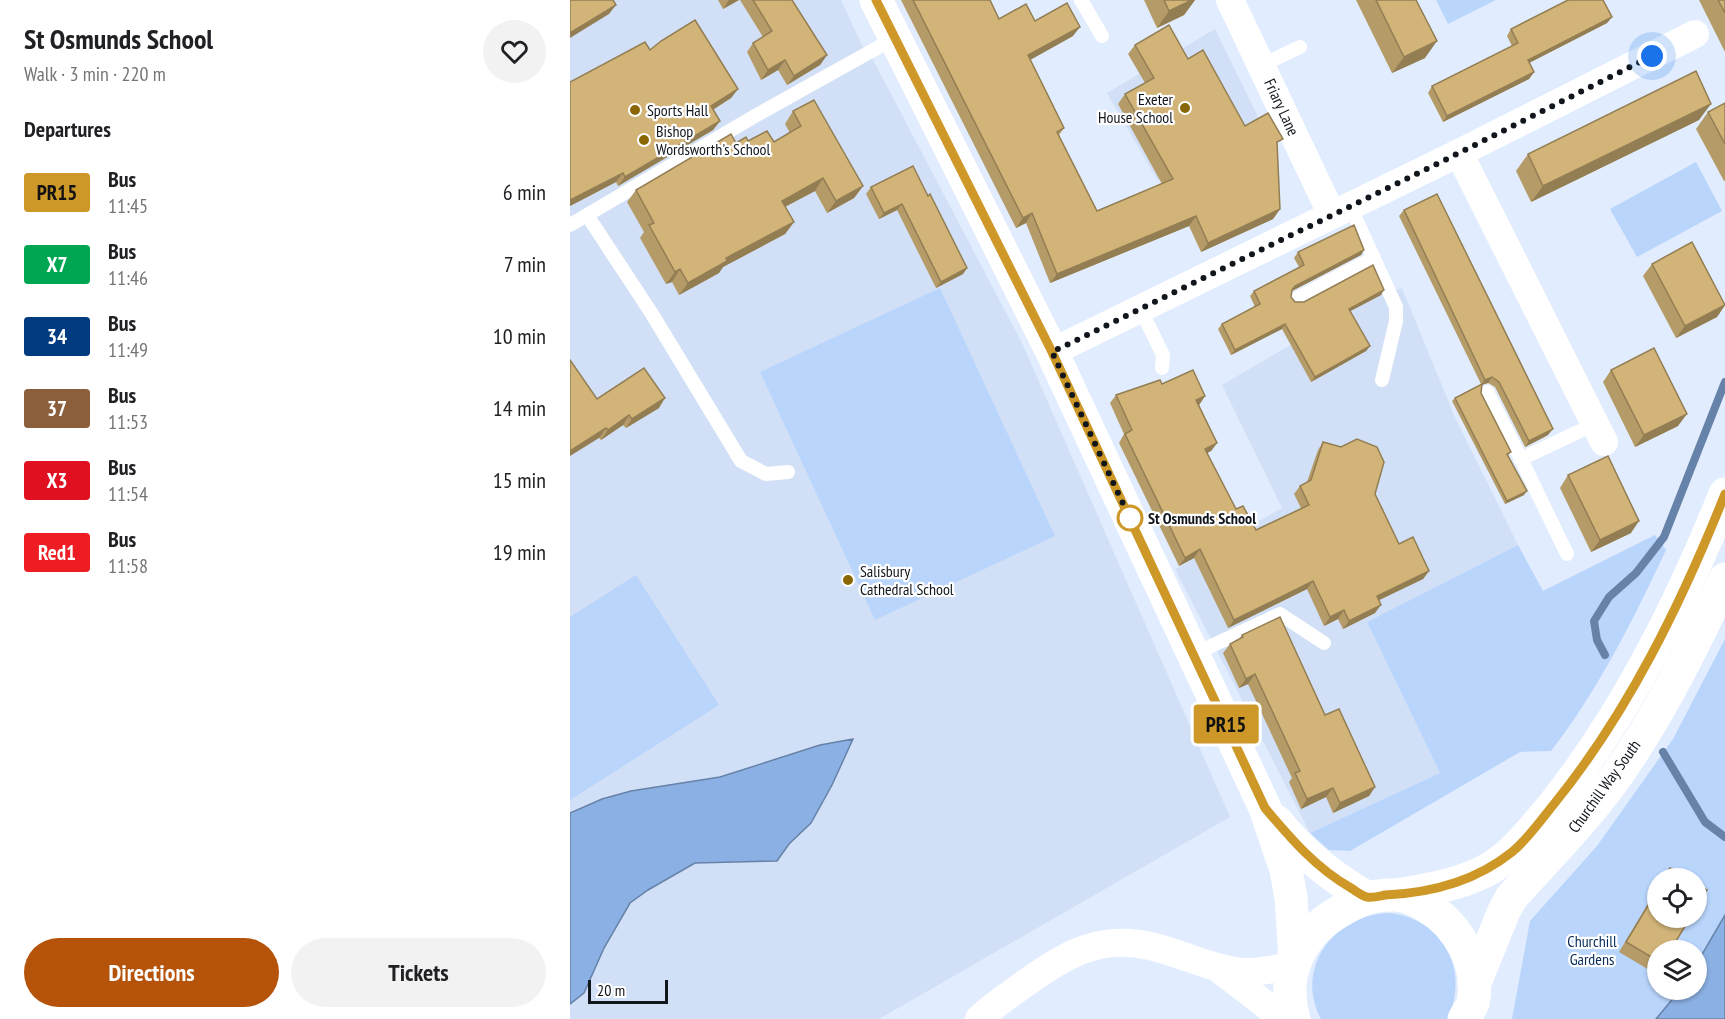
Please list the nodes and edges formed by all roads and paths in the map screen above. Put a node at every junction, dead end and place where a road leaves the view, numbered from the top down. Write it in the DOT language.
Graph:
graph roads {
  1 [pos="876,0"];
  2 [pos="1081,0"];
  3 [pos="1230,0"];
  4 [pos="1695,34"];
  5 [pos="1102,36"];
  6 [pos="896,38"];
  7 [pos="1300,46"];
  8 [pos="1262,65"];
  9 [pos="1459,153"];
  10 [pos="1341,211"];
  11 [pos="587,215"];
  12 [pos="570,225"];
  13 [pos="1374,258"];
  14 [pos="1296,299"];
  15 [pos="1141,310"];
  16 [pos="1052,352"];
  17 [pos="1162,368"];
  18 [pos="1382,380"];
  19 [pos="1487,392"];
  20 [pos="1600,433"];
  21 [pos="1521,459"];
  22 [pos="788,472"];
  23 [pos="1725,494"];
  24 [pos="1567,554"];
  25 [pos="1725,579"];
  26 [pos="1324,643"];
  27 [pos="1194,654"];
  28 [pos="1265,808"];
  29 [pos="1398,895"];
  30 [pos="1366,897"];
  31 [pos="1294,962"];
  32 [pos="1215,966"];
  33 [pos="1471,1007"];
  34 [pos="979,1019"];
  35 [pos="1284,1019"];
  36 [pos="1294,1019"];
  1 -- 6 [label="main road"];
  2 -- 5 [label="lane"];
  3 -- 8 [label="street, Friary Lane"];
  4 -- 9 [label="street"];
  6 -- 11 [label="lane"];
  6 -- 16 [label="main road"];
  7 -- 8 [label="lane"];
  8 -- 10 [label="street, Friary Lane"];
  9 -- 10 [label="street"];
  9 -- 20 [label="street"];
  10 -- 13 [label="lane"];
  10 -- 15 [label="street"];
  11 -- 12 [label="lane"];
  11 -- 22 [label="lane"];
  13 -- 14 [label="lane"];
  13 -- 18 [label="lane"];
  15 -- 16 [label="street"];
  15 -- 17 [label="lane"];
  16 -- 27 [label="main road"];
  19 -- 21 [label="lane"];
  20 -- 21 [label="lane"];
  21 -- 24 [label="lane"];
  23 -- 29 [label="main road, Churchill Way South"];
  25 -- 33 [label="main road, Churchill Way South"];
  26 -- 27 [label="lane"];
  27 -- 28 [label="main road"];
  28 -- 30 [label="main road"];
  28 -- 31 [label="main road"];
  29 -- 30 [label="main road, Churchill Way South"];
  29 -- 33 [label="main road"];
  30 -- 31 [label="main road"];
  31 -- 32 [label="street"];
  31 -- 36 [label="main road"];
  32 -- 34 [label="street"];
  32 -- 35 [label="street"];
}
